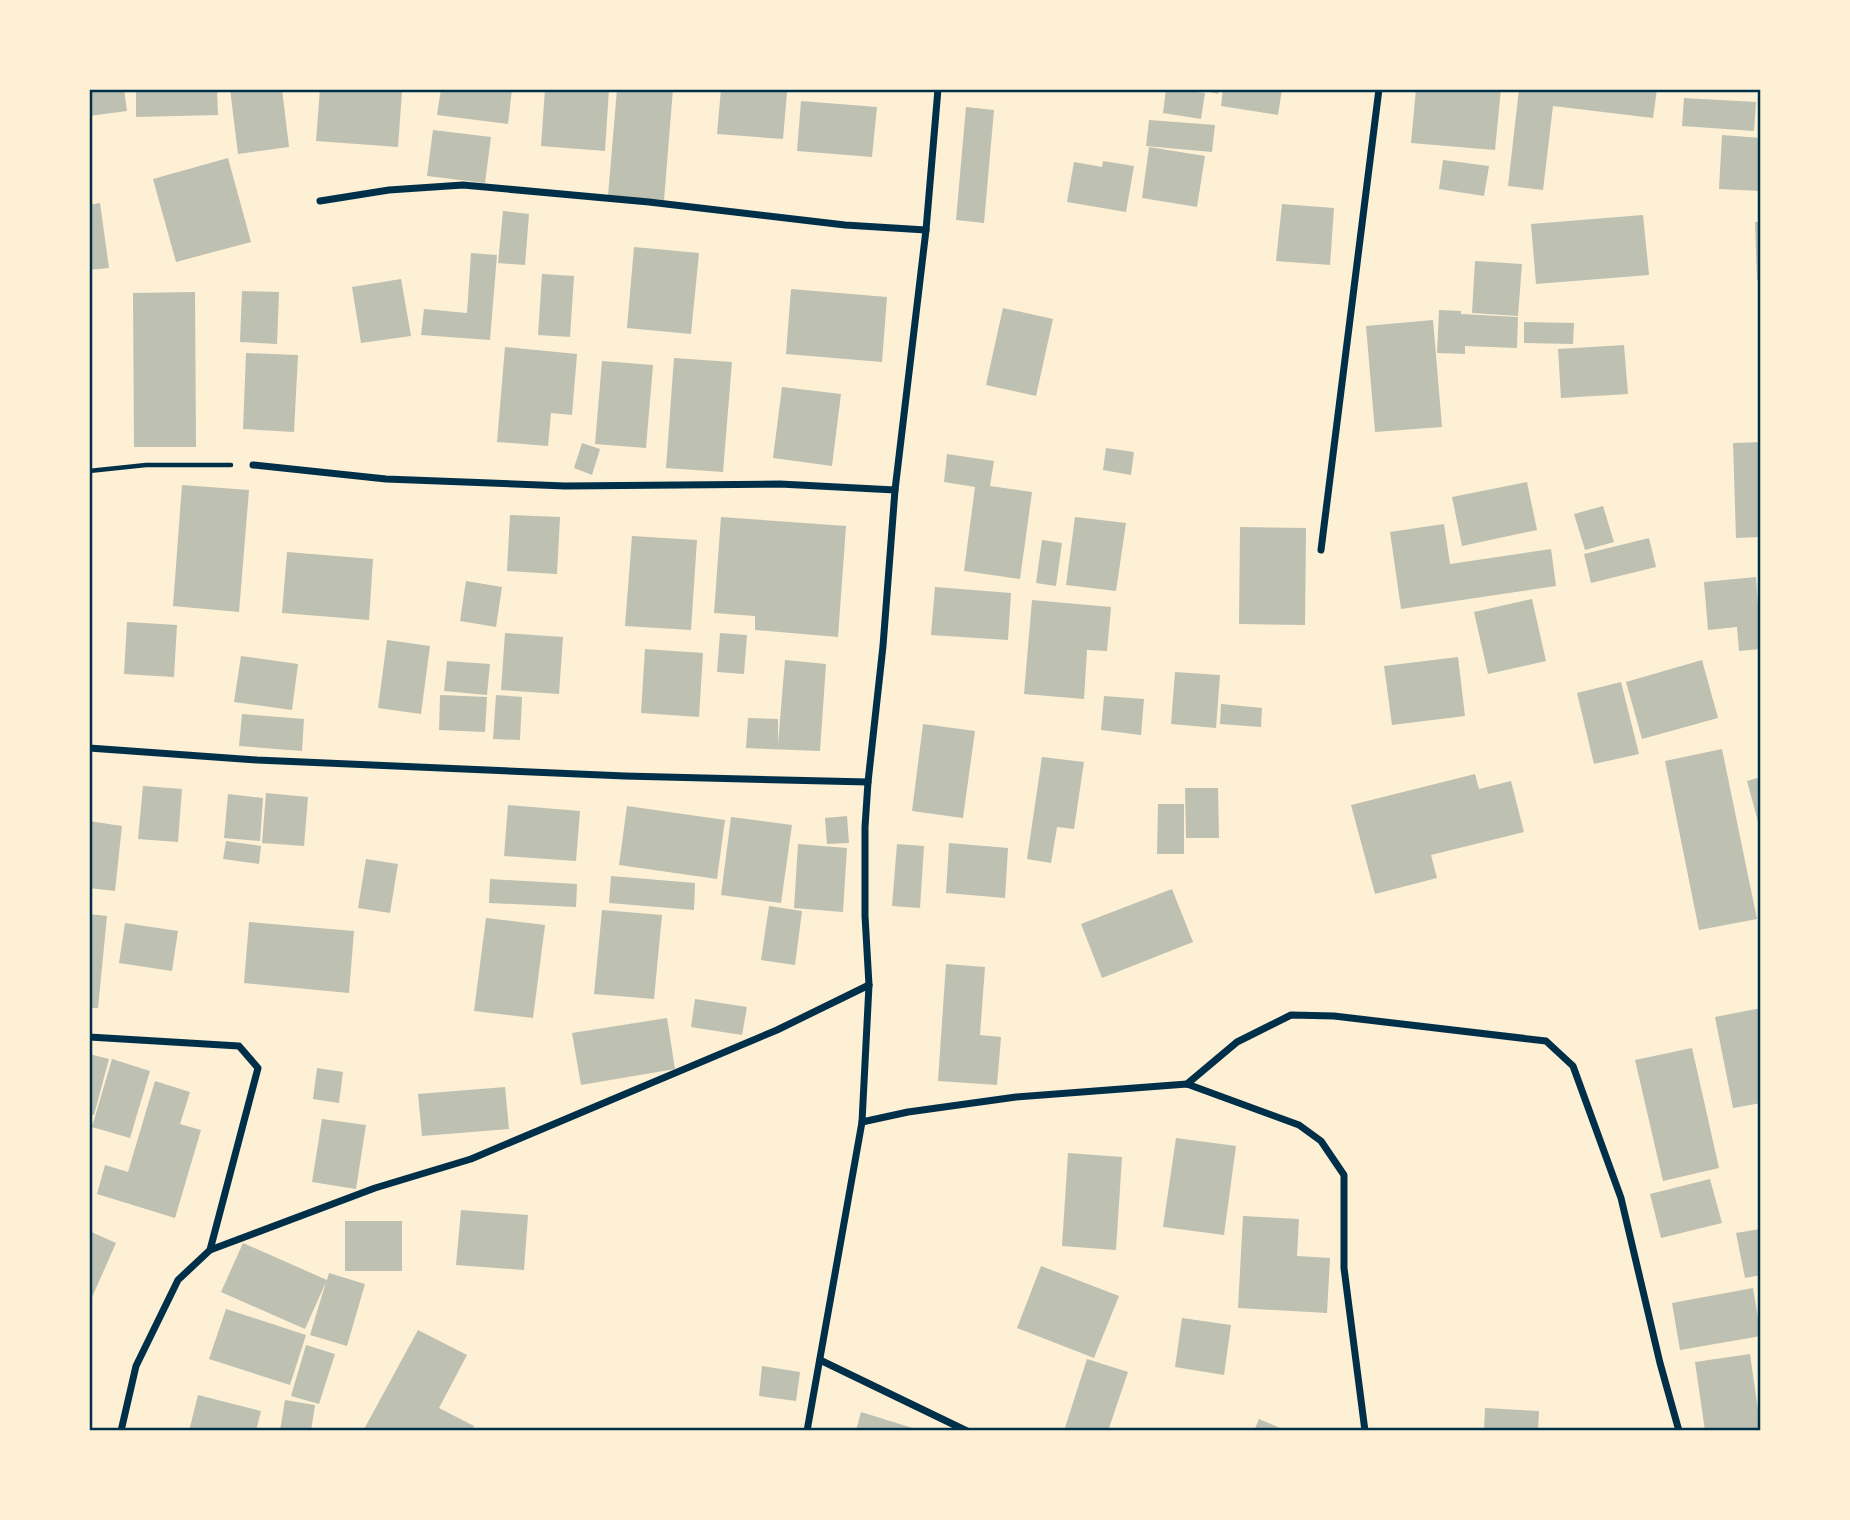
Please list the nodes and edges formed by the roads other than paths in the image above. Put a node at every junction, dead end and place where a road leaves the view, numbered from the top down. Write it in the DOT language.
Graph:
graph roads {
  1 [pos="938,89"];
  2 [pos="1380,89"];
  3 [pos="320,201"];
  4 [pos="926,230"];
  5 [pos="253,465"];
  6 [pos="895,490"];
  7 [pos="1321,550"];
  8 [pos="89,748"];
  9 [pos="868,782"];
  10 [pos="869,985"];
  11 [pos="89,1037"];
  12 [pos="1187,1084"];
  13 [pos="862,1122"];
  14 [pos="210,1251"];
  15 [pos="820,1360"];
  16 [pos="121,1431"];
  17 [pos="807,1431"];
  18 [pos="967,1431"];
  19 [pos="1365,1431"];
  20 [pos="1679,1431"];
  1 -- 4 [label="street"];
  2 -- 7 [label="street"];
  3 -- 4 [label="street"];
  4 -- 6 [label="street"];
  5 -- 6 [label="street"];
  6 -- 9 [label="street"];
  8 -- 9 [label="street"];
  9 -- 10 [label="street"];
  10 -- 13 [label="street"];
  10 -- 14 [label="street"];
  11 -- 14 [label="street"];
  12 -- 13 [label="street"];
  12 -- 19 [label="street"];
  12 -- 20 [label="street"];
  13 -- 15 [label="street"];
  14 -- 16 [label="street"];
  15 -- 17 [label="street"];
  15 -- 18 [label="street"];
}
